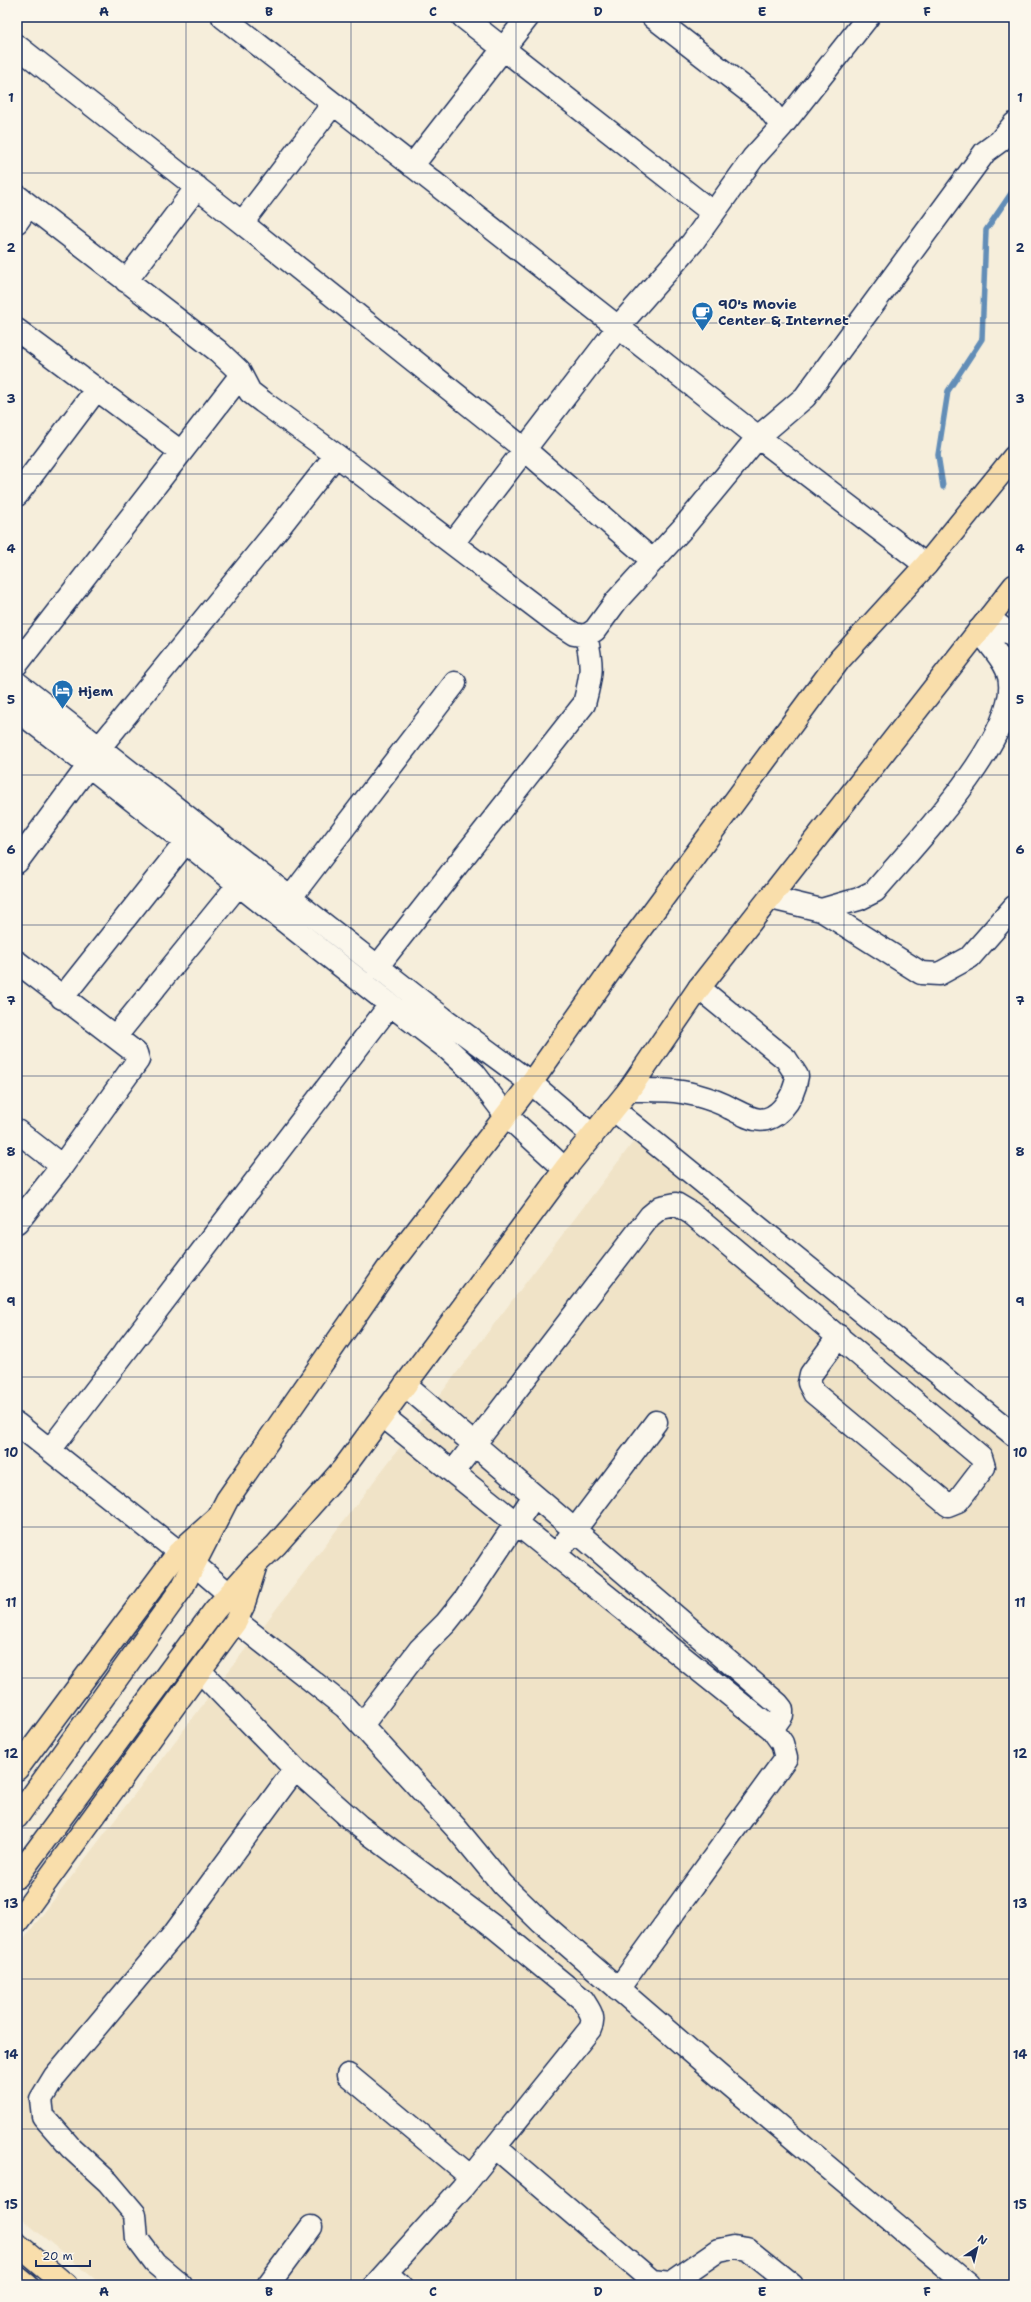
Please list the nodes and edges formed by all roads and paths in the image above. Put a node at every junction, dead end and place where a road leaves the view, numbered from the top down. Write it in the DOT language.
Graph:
graph roads {
  1 [pos="223,17"];
  2 [pos="463,17"];
  3 [pos="528,17"];
  4 [pos="653,17"];
  5 [pos="868,17"];
  6 [pos="17,46"];
  7 [pos="504,49"];
  8 [pos="333,104"];
  9 [pos="1014,124"];
  10 [pos="782,126"];
  11 [pos="412,166"];
  12 [pos="197,187"];
  13 [pos="21,208"];
  14 [pos="712,213"];
  15 [pos="242,223"];
  16 [pos="126,281"];
  17 [pos="619,326"];
  18 [pos="17,330"];
  19 [pos="241,375"];
  20 [pos="96,390"];
  21 [pos="758,437"];
  22 [pos="523,448"];
  23 [pos="181,452"];
  24 [pos="336,455"];
  25 [pos="1014,457"];
  26 [pos="17,495"];
  27 [pos="452,543"];
  28 [pos="652,560"];
  29 [pos="926,565"];
  30 [pos="1014,586"];
  31 [pos="984,624"];
  32 [pos="586,636"];
  33 [pos="1014,637"];
  34 [pos="17,664"];
  35 [pos="455,683"];
  36 [pos="17,684"];
  37 [pos="1012,694"];
  38 [pos="17,710"];
  39 [pos="94,756"];
  40 [pos="185,843"];
  41 [pos="17,862"];
  42 [pos="239,884"];
  43 [pos="291,897"];
  44 [pos="771,898"];
  45 [pos="1014,907"];
  46 [pos="822,910"];
  47 [pos="17,962"];
  48 [pos="377,967"];
  49 [pos="699,988"];
  50 [pos="62,998"];
  51 [pos="390,1005"];
  52 [pos="115,1038"];
  53 [pos="531,1083"];
  54 [pos="629,1090"];
  55 [pos="613,1109"];
  56 [pos="506,1115"];
  57 [pos="17,1131"];
  58 [pos="592,1135"];
  59 [pos="62,1166"];
  60 [pos="566,1169"];
  61 [pos="17,1222"];
  62 [pos="839,1336"];
  63 [pos="404,1385"];
  64 [pos="382,1416"];
  65 [pos="656,1422"];
  66 [pos="17,1424"];
  67 [pos="1014,1435"];
  68 [pos="474,1446"];
  69 [pos="50,1450"];
  70 [pos="453,1472"];
  71 [pos="534,1496"];
  72 [pos="216,1519"];
  73 [pos="517,1524"];
  74 [pos="574,1531"];
  75 [pos="178,1552"];
  76 [pos="556,1555"];
  77 [pos="195,1565"];
  78 [pos="236,1607"];
  79 [pos="200,1671"];
  80 [pos="362,1725"];
  81 [pos="772,1729"];
  82 [pos="17,1769"];
  83 [pos="295,1769"];
  84 [pos="17,1817"];
  85 [pos="17,1877"];
  86 [pos="17,1922"];
  87 [pos="618,1989"];
  88 [pos="348,2075"];
  89 [pos="495,2147"];
  90 [pos="471,2177"];
  91 [pos="312,2227"];
  92 [pos="17,2244"];
  93 [pos="17,2277"];
  94 [pos="387,2281"];
  95 [pos="651,2283"];
  96 [pos="27,2285"];
  97 [pos="66,2285"];
  98 [pos="181,2285"];
  99 [pos="268,2285"];
  100 [pos="792,2285"];
  101 [pos="968,2285"];
  1 -- 8 [label="street"];
  2 -- 7 [label="street"];
  3 -- 7 [label="street"];
  4 -- 10 [label="street"];
  5 -- 10 [label="street"];
  6 -- 12 [label="street"];
  7 -- 11 [label="street"];
  7 -- 14 [label="street"];
  8 -- 11 [label="street"];
  8 -- 15 [label="street"];
  9 -- 21 [label="street"];
  10 -- 14 [label="street"];
  11 -- 17 [label="street"];
  12 -- 15 [label="street"];
  12 -- 16 [label="street"];
  13 -- 16 [label="street"];
  14 -- 17 [label="street"];
  15 -- 22 [label="street"];
  16 -- 19 [label="street"];
  17 -- 21 [label="street"];
  17 -- 22 [label="street"];
  18 -- 20 [label="street"];
  19 -- 23 [label="street"];
  19 -- 24 [label="street"];
  20 -- 23 [label="street"];
  20 -- 26 [label="street"];
  21 -- 28 [label="street"];
  21 -- 29 [label="street"];
  22 -- 27 [label="street"];
  22 -- 28 [label="street"];
  23 -- 34 [label="street"];
  24 -- 27 [label="street"];
  24 -- 39 [label="street"];
  25 -- 29 [label="main road"];
  27 -- 32 [label="street"];
  28 -- 32 [label="street"];
  29 -- 53 [label="main road"];
  30 -- 31 [label="main road"];
  31 -- 33 [label="street"];
  31 -- 37 [label="street"];
  31 -- 44 [label="main road"];
  32 -- 48 [label="street"];
  35 -- 43 [label="street"];
  36 -- 39 [label="street"];
  37 -- 46 [label="street"];
  38 -- 39 [label="street"];
  39 -- 40 [label="street"];
  39 -- 41 [label="street"];
  39 -- 43 [label="street"];
  40 -- 42 [label="street"];
  40 -- 50 [label="street"];
  42 -- 51 [label="street"];
  42 -- 52 [label="street"];
  43 -- 48 [label="street"];
  44 -- 46 [label="street"];
  44 -- 49 [label="main road"];
  45 -- 46 [label="street"];
  47 -- 50 [label="street"];
  48 -- 53 [label="street"];
  49 -- 54 [label="main road"];
  49 -- 54 [label="street"];
  50 -- 52 [label="street"];
  51 -- 56 [label="street"];
  51 -- 69 [label="street"];
  52 -- 59 [label="street"];
  53 -- 56 [label="main road"];
  53 -- 58 [label="street"];
  54 -- 55 [label="main road"];
  55 -- 58 [label="main road"];
  55 -- 67 [label="street"];
  56 -- 60 [label="street"];
  56 -- 72 [label="main road"];
  57 -- 59 [label="street"];
  58 -- 60 [label="main road"];
  59 -- 61 [label="street"];
  60 -- 63 [label="main road"];
  62 -- 62 [label="street"];
  62 -- 68 [label="street"];
  63 -- 64 [label="main road"];
  63 -- 68 [label="street"];
  64 -- 70 [label="street"];
  64 -- 78 [label="main road"];
  65 -- 74 [label="street"];
  66 -- 69 [label="street"];
  68 -- 70 [label="street"];
  68 -- 71 [label="street"];
  69 -- 75 [label="street"];
  70 -- 73 [label="street"];
  71 -- 73 [label="street"];
  71 -- 74 [label="street"];
  72 -- 75 [label="main road"];
  72 -- 77 [label="main road"];
  73 -- 76 [label="street"];
  73 -- 80 [label="street"];
  74 -- 76 [label="street"];
  74 -- 81 [label="street"];
  75 -- 77 [label="street"];
  75 -- 82 [label="main road"];
  76 -- 81 [label="street"];
  77 -- 78 [label="street"];
  77 -- 84 [label="main road"];
  78 -- 79 [label="main road"];
  78 -- 80 [label="street"];
  78 -- 85 [label="main road"];
  79 -- 83 [label="street"];
  79 -- 86 [label="main road"];
  80 -- 87 [label="street"];
  81 -- 87 [label="street"];
  83 -- 89 [label="street"];
  83 -- 98 [label="street"];
  87 -- 101 [label="street"];
  88 -- 90 [label="street"];
  89 -- 90 [label="street"];
  89 -- 95 [label="street"];
  90 -- 94 [label="street"];
  91 -- 99 [label="street"];
  92 -- 97 [label="main road"];
  93 -- 96 [label="main road"];
  95 -- 100 [label="street"];
}
